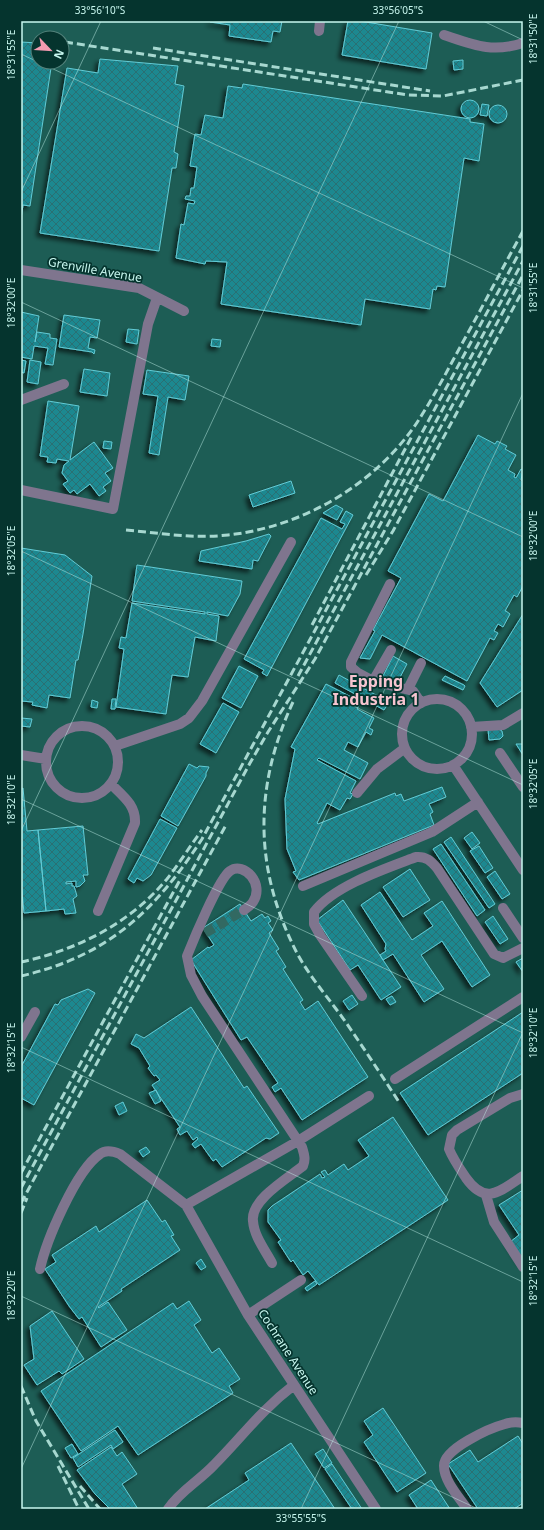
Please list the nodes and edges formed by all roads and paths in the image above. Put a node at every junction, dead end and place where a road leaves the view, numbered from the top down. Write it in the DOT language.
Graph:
graph roads {
  1 [pos="444,35"];
  2 [pos="523,43"];
  3 [pos="21,270"];
  4 [pos="157,298"];
  5 [pos="184,311"];
  6 [pos="64,384"];
  7 [pos="21,400"];
  8 [pos="21,490"];
  9 [pos="291,542"];
  10 [pos="390,584"];
  11 [pos="391,650"];
  12 [pos="421,663"];
  13 [pos="373,681"];
  14 [pos="408,689"];
  15 [pos="421,703"];
  16 [pos="523,713"];
  17 [pos="471,727"];
  18 [pos="115,746"];
  19 [pos="405,748"];
  20 [pos="500,753"];
  21 [pos="21,755"];
  22 [pos="46,759"];
  23 [pos="453,765"];
  24 [pos="111,784"];
  25 [pos="523,787"];
  26 [pos="357,793"];
  27 [pos="478,802"];
  28 [pos="523,870"];
  29 [pos="303,886"];
  30 [pos="503,908"];
  31 [pos="244,910"];
  32 [pos="98,911"];
  33 [pos="205,933"];
  34 [pos="523,938"];
  35 [pos="194,940"];
  36 [pos="523,948"];
  37 [pos="362,996"];
  38 [pos="523,997"];
  39 [pos="35,1012"];
  40 [pos="21,1038"];
  41 [pos="395,1079"];
  42 [pos="523,1094"];
  43 [pos="369,1096"];
  44 [pos="298,1141"];
  45 [pos="523,1176"];
  46 [pos="486,1195"];
  47 [pos="186,1205"];
  48 [pos="272,1263"];
  49 [pos="523,1267"];
  50 [pos="40,1269"];
  51 [pos="301,1280"];
  52 [pos="248,1315"];
  53 [pos="294,1385"];
  54 [pos="523,1423"];
  55 [pos="168,1509"];
  56 [pos="376,1509"];
  57 [pos="467,1509"];
  1 -- 2 [label="lane"];
  3 -- 4 [label="lane, Grenville Avenue"];
  4 -- 5 [label="lane, Grenville Avenue"];
  4 -- 8 [label="lane"];
  6 -- 7 [label="lane"];
  9 -- 18 [label="lane"];
  10 -- 13 [label="lane"];
  11 -- 13 [label="lane"];
  12 -- 14 [label="lane"];
  13 -- 14 [label="lane"];
  14 -- 15 [label="lane"];
  15 -- 17 [label="lane"];
  15 -- 19 [label="lane"];
  16 -- 17 [label="lane"];
  17 -- 23 [label="lane"];
  18 -- 22 [label="lane"];
  18 -- 24 [label="lane"];
  19 -- 23 [label="lane"];
  19 -- 26 [label="lane"];
  20 -- 25 [label="lane"];
  21 -- 22 [label="lane"];
  22 -- 24 [label="lane"];
  23 -- 27 [label="lane"];
  24 -- 32 [label="lane"];
  27 -- 28 [label="lane"];
  27 -- 29 [label="lane"];
  30 -- 34 [label="lane"];
  31 -- 35 [label="lane"];
  33 -- 35 [label="lane"];
  35 -- 44 [label="lane"];
  36 -- 37 [label="lane"];
  38 -- 41 [label="lane"];
  39 -- 40 [label="lane"];
  42 -- 46 [label="lane"];
  43 -- 44 [label="lane"];
  44 -- 47 [label="lane"];
  44 -- 48 [label="lane"];
  45 -- 46 [label="lane"];
  46 -- 49 [label="lane"];
  47 -- 50 [label="lane"];
  47 -- 52 [label="lane, Cochrane Avenue"];
  51 -- 52 [label="lane"];
  52 -- 53 [label="lane, Cochrane Avenue"];
  53 -- 55 [label="lane"];
  53 -- 56 [label="lane, Cochrane Avenue"];
  54 -- 57 [label="lane"];
}
